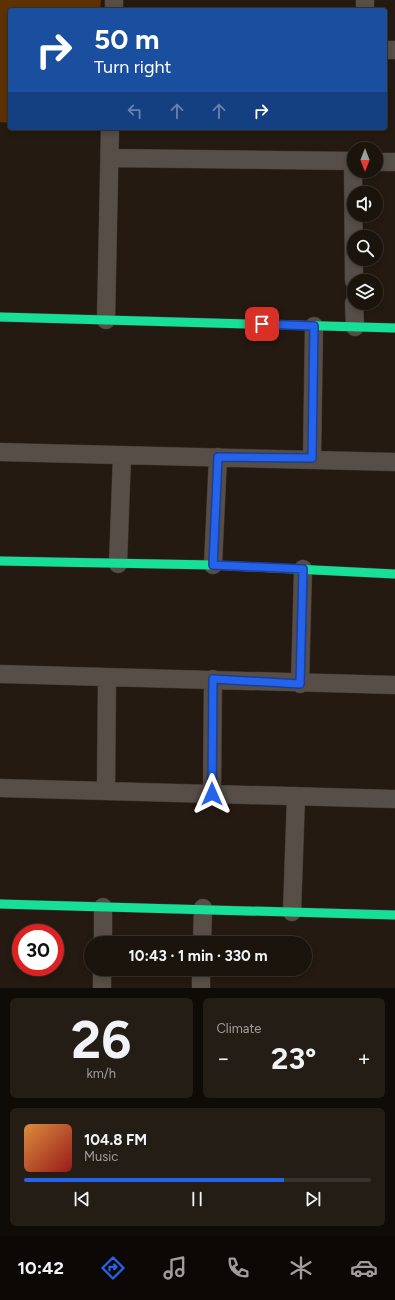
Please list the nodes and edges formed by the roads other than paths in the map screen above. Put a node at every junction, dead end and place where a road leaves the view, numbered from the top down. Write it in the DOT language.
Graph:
graph roads {
  1 [pos="110,130"];
  2 [pos="110,158"];
  3 [pos="347,161"];
  4 [pos="383,162"];
  5 [pos="395,162"];
  6 [pos="354,178"];
  7 [pos="354,274"];
  8 [pos="354,310"];
  9 [pos="0,317"];
  10 [pos="106,320"];
  11 [pos="314,326"];
  12 [pos="354,327"];
  13 [pos="395,328"];
  14 [pos="0,452"];
  15 [pos="122,456"];
  16 [pos="218,457"];
  17 [pos="312,458"];
  18 [pos="395,462"];
  19 [pos="0,561"];
  20 [pos="118,564"];
  21 [pos="213,565"];
  22 [pos="303,569"];
  23 [pos="395,574"];
  24 [pos="0,674"];
  25 [pos="107,678"];
  26 [pos="213,679"];
  27 [pos="300,684"];
  28 [pos="395,685"];
  29 [pos="0,788"];
  30 [pos="106,791"];
  31 [pos="212,794"];
  32 [pos="296,796"];
  33 [pos="395,799"];
  34 [pos="0,904"];
  35 [pos="103,906"];
  36 [pos="203,908"];
  37 [pos="292,912"];
  38 [pos="395,915"];
  39 [pos="103,936"];
  40 [pos="202,936"];
  41 [pos="102,976"];
  42 [pos="201,976"];
  43 [pos="102,988"];
  44 [pos="201,988"];
  1 -- 2 [label="street"];
  2 -- 3 [label="street"];
  2 -- 10 [label="street"];
  4 -- 5 [label="street"];
  6 -- 7 [label="street"];
  8 -- 12 [label="street"];
  9 -- 10 [label="street"];
  10 -- 11 [label="street"];
  11 -- 12 [label="street"];
  11 -- 17 [label="street"];
  12 -- 13 [label="street"];
  14 -- 15 [label="street"];
  15 -- 16 [label="street"];
  15 -- 20 [label="street"];
  16 -- 17 [label="street"];
  16 -- 21 [label="street"];
  17 -- 18 [label="street"];
  19 -- 20 [label="street"];
  20 -- 21 [label="street"];
  21 -- 22 [label="street"];
  22 -- 23 [label="street"];
  22 -- 27 [label="street"];
  24 -- 25 [label="street"];
  25 -- 26 [label="street"];
  25 -- 30 [label="street"];
  26 -- 27 [label="street"];
  26 -- 31 [label="street"];
  27 -- 28 [label="street"];
  29 -- 30 [label="street"];
  30 -- 31 [label="street"];
  31 -- 32 [label="street"];
  32 -- 33 [label="street"];
  32 -- 37 [label="street"];
  34 -- 35 [label="street"];
  35 -- 36 [label="street"];
  35 -- 39 [label="street"];
  36 -- 37 [label="street"];
  36 -- 40 [label="street"];
  37 -- 38 [label="street"];
  41 -- 43 [label="street"];
  42 -- 44 [label="street"];
}
